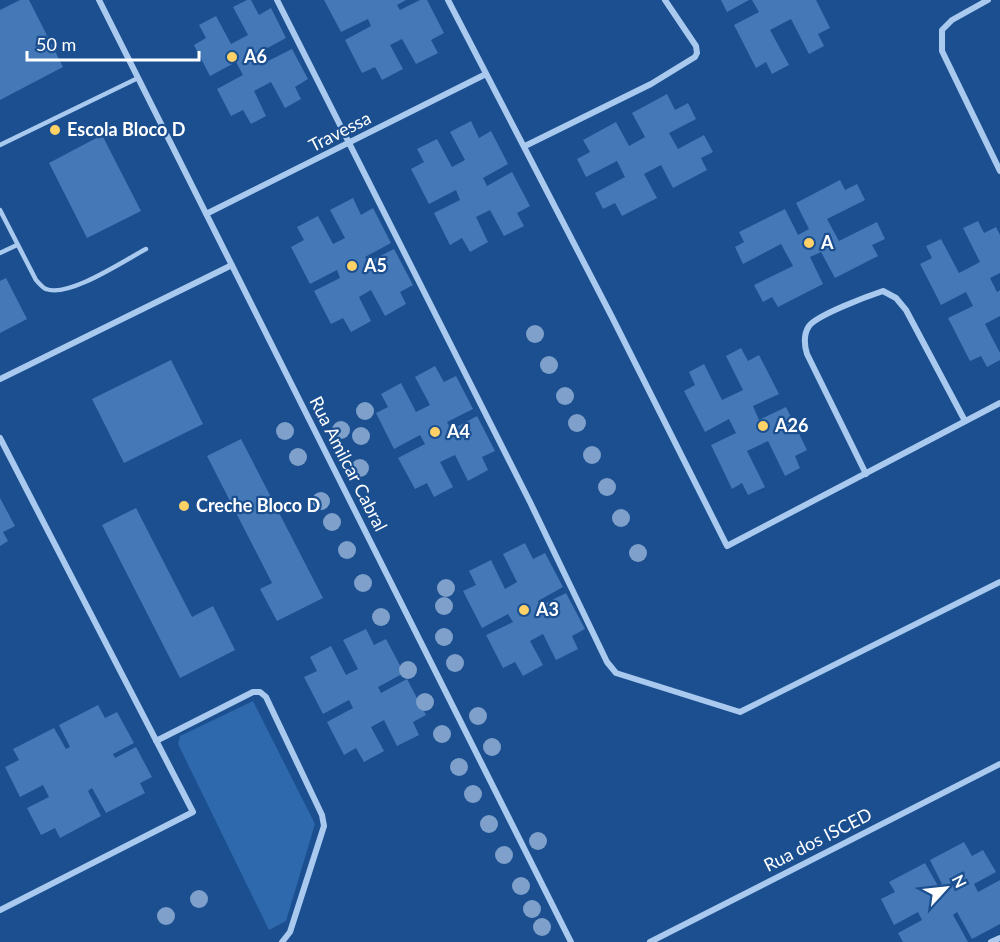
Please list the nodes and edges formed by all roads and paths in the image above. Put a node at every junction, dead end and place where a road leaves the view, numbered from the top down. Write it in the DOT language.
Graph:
graph roads {
  1 [pos="99,0"];
  2 [pos="277,0"];
  3 [pos="448,0"];
  4 [pos="664,0"];
  5 [pos="988,0"];
  6 [pos="486,74"];
  7 [pos="138,78"];
  8 [pos="349,144"];
  9 [pos="0,145"];
  10 [pos="525,147"];
  11 [pos="1000,171"];
  12 [pos="0,210"];
  13 [pos="206,214"];
  14 [pos="17,245"];
  15 [pos="146,249"];
  16 [pos="0,253"];
  17 [pos="232,265"];
  18 [pos="0,379"];
  19 [pos="1000,403"];
  20 [pos="965,422"];
  21 [pos="0,438"];
  22 [pos="866,474"];
  23 [pos="1000,582"];
  24 [pos="156,741"];
  25 [pos="1000,764"];
  26 [pos="0,910"];
  27 [pos="1000,938"];
  28 [pos="282,942"];
  29 [pos="571,942"];
  30 [pos="651,942"];
  31 [pos="991,942"];
  1 -- 7 [label="street, Rua Amilcar Cabral"];
  2 -- 8 [label="street"];
  3 -- 6 [label="street"];
  4 -- 10 [label="street"];
  5 -- 11 [label="street"];
  6 -- 8 [label="street, Travessa"];
  6 -- 10 [label="street"];
  7 -- 9 [label="lane"];
  7 -- 13 [label="street, Rua Amilcar Cabral"];
  8 -- 13 [label="street, Travessa"];
  8 -- 23 [label="street"];
  10 -- 22 [label="street"];
  12 -- 14 [label="lane"];
  13 -- 17 [label="street, Rua Amilcar Cabral"];
  14 -- 15 [label="lane"];
  14 -- 16 [label="lane"];
  17 -- 18 [label="street"];
  17 -- 29 [label="street, Rua Amilcar Cabral"];
  19 -- 20 [label="street"];
  20 -- 22 [label="street"];
  20 -- 22 [label="street"];
  21 -- 24 [label="street"];
  24 -- 26 [label="street"];
  24 -- 28 [label="street"];
  25 -- 30 [label="street, Rua dos ISCED"];
  27 -- 31 [label="street"];
}
